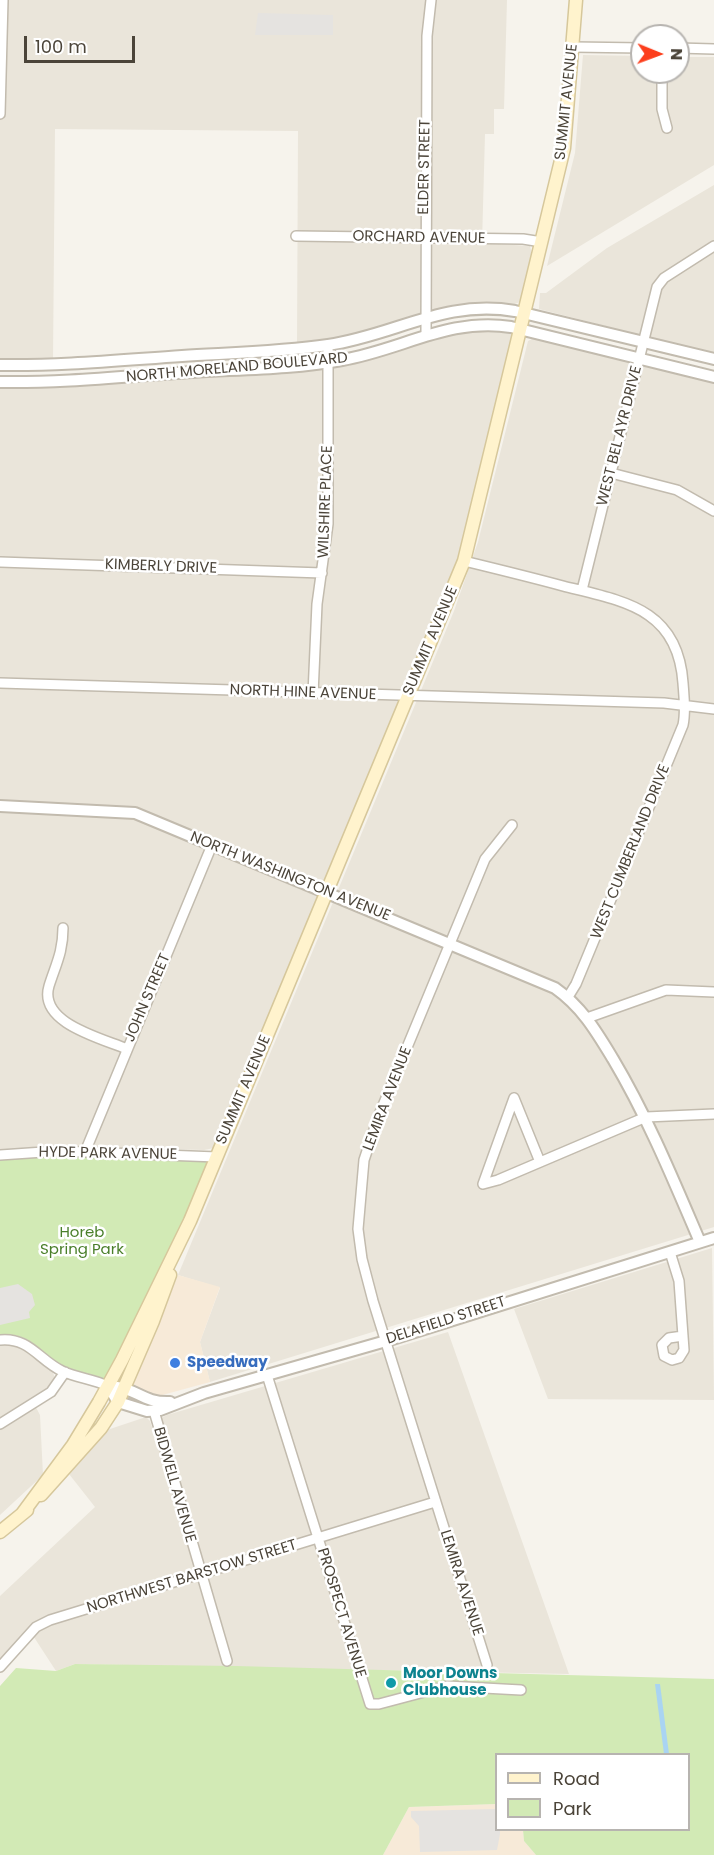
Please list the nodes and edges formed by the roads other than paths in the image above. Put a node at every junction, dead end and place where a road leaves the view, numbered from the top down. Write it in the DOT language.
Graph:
graph roads {
  1 [pos="3,0"];
  2 [pos="431,0"];
  3 [pos="576,0"];
  4 [pos="573,46"];
  5 [pos="630,48"];
  6 [pos="690,48"];
  7 [pos="714,49"];
  8 [pos="662,84"];
  9 [pos="0,114"];
  10 [pos="667,129"];
  11 [pos="296,236"];
  12 [pos="424,238"];
  13 [pos="542,242"];
  14 [pos="714,246"];
  15 [pos="475,308"];
  16 [pos="525,313"];
  17 [pos="424,318"];
  18 [pos="474,324"];
  19 [pos="575,325"];
  20 [pos="521,329"];
  21 [pos="426,334"];
  22 [pos="572,342"];
  23 [pos="644,342"];
  24 [pos="328,345"];
  25 [pos="640,358"];
  26 [pos="714,359"];
  27 [pos="329,362"];
  28 [pos="0,365"];
  29 [pos="714,377"];
  30 [pos="0,382"];
  31 [pos="611,472"];
  32 [pos="714,511"];
  33 [pos="464,561"];
  34 [pos="0,562"];
  35 [pos="322,573"];
  36 [pos="582,591"];
  37 [pos="0,683"];
  38 [pos="313,694"];
  39 [pos="408,695"];
  40 [pos="685,705"];
  41 [pos="714,709"];
  42 [pos="0,806"];
  43 [pos="512,825"];
  44 [pos="212,844"];
  45 [pos="327,892"];
  46 [pos="63,928"];
  47 [pos="450,943"];
  48 [pos="714,992"];
  49 [pos="568,997"];
  50 [pos="587,1018"];
  51 [pos="127,1049"];
  52 [pos="714,1114"];
  53 [pos="646,1117"];
  54 [pos="85,1152"];
  55 [pos="0,1155"];
  56 [pos="217,1156"];
  57 [pos="540,1162"];
  58 [pos="714,1238"];
  59 [pos="700,1242"];
  60 [pos="175,1250"];
  61 [pos="670,1252"];
  62 [pos="683,1336"];
  63 [pos="0,1340"];
  64 [pos="386,1341"];
  65 [pos="65,1372"];
  66 [pos="267,1376"];
  67 [pos="108,1386"];
  68 [pos="125,1388"];
  69 [pos="118,1401"];
  70 [pos="178,1402"];
  71 [pos="154,1411"];
  72 [pos="0,1424"];
  73 [pos="435,1502"];
  74 [pos="21,1514"];
  75 [pos="0,1532"];
  76 [pos="318,1538"];
  77 [pos="201,1574"];
  78 [pos="227,1661"];
  79 [pos="487,1665"];
  80 [pos="0,1667"];
  81 [pos="521,1690"];
  1 -- 9 [label="street"];
  2 -- 12 [label="street, ELDER STREET"];
  3 -- 4 [label="main road, SUMMIT AVENUE"];
  4 -- 5 [label="street"];
  4 -- 13 [label="main road, SUMMIT AVENUE"];
  6 -- 7 [label="street"];
  8 -- 10 [label="street"];
  11 -- 12 [label="street, ORCHARD AVENUE"];
  12 -- 13 [label="street, ORCHARD AVENUE"];
  12 -- 17 [label="street, ELDER STREET"];
  13 -- 16 [label="main road, SUMMIT AVENUE"];
  14 -- 23 [label="street, WEST BEL AYR DRIVE"];
  15 -- 16 [label="street, NORTH MORELAND BOULEVARD"];
  15 -- 17 [label="street, NORTH MORELAND BOULEVARD"];
  15 -- 18 [label="street"];
  16 -- 19 [label="street, NORTH MORELAND BOULEVARD"];
  16 -- 20 [label="main road, SUMMIT AVENUE"];
  17 -- 21 [label="street, ELDER STREET"];
  17 -- 24 [label="street, NORTH MORELAND BOULEVARD"];
  18 -- 20 [label="street, NORTH MORELAND BOULEVARD"];
  18 -- 21 [label="street, NORTH MORELAND BOULEVARD"];
  19 -- 22 [label="street"];
  19 -- 23 [label="street, NORTH MORELAND BOULEVARD"];
  20 -- 22 [label="street, NORTH MORELAND BOULEVARD"];
  20 -- 33 [label="main road, SUMMIT AVENUE"];
  21 -- 27 [label="street, NORTH MORELAND BOULEVARD"];
  22 -- 25 [label="street, NORTH MORELAND BOULEVARD"];
  23 -- 25 [label="street, WEST BEL AYR DRIVE"];
  23 -- 26 [label="street, NORTH MORELAND BOULEVARD"];
  24 -- 27 [label="street, WILSHIRE PLACE"];
  24 -- 28 [label="street, NORTH MORELAND BOULEVARD"];
  25 -- 29 [label="street, NORTH MORELAND BOULEVARD"];
  25 -- 31 [label="street, WEST BEL AYR DRIVE"];
  27 -- 30 [label="street, NORTH MORELAND BOULEVARD"];
  27 -- 35 [label="street, WILSHIRE PLACE"];
  31 -- 32 [label="street"];
  31 -- 36 [label="street, WEST BEL AYR DRIVE"];
  33 -- 36 [label="street, WEST CUMBERLAND DRIVE"];
  33 -- 39 [label="main road, SUMMIT AVENUE"];
  34 -- 35 [label="street, KIMBERLY DRIVE"];
  35 -- 38 [label="street, WILSHIRE PLACE"];
  36 -- 40 [label="street, WEST CUMBERLAND DRIVE"];
  37 -- 38 [label="street, NORTH HINE AVENUE"];
  38 -- 39 [label="street, NORTH HINE AVENUE"];
  39 -- 40 [label="street, NORTH HINE AVENUE"];
  39 -- 45 [label="main road, SUMMIT AVENUE"];
  40 -- 41 [label="street, NORTH HINE AVENUE"];
  40 -- 49 [label="street, WEST CUMBERLAND DRIVE"];
  42 -- 44 [label="street, NORTH WASHINGTON AVENUE"];
  43 -- 47 [label="street, LEMIRA AVENUE"];
  44 -- 45 [label="street, NORTH WASHINGTON AVENUE"];
  44 -- 51 [label="street, JOHN STREET"];
  45 -- 47 [label="street, NORTH WASHINGTON AVENUE"];
  45 -- 56 [label="main road, SUMMIT AVENUE"];
  46 -- 51 [label="street"];
  47 -- 49 [label="street, NORTH WASHINGTON AVENUE"];
  47 -- 64 [label="street, LEMIRA AVENUE"];
  48 -- 50 [label="street"];
  49 -- 50 [label="street, NORTH WASHINGTON AVENUE"];
  50 -- 53 [label="street, NORTH WASHINGTON AVENUE"];
  51 -- 54 [label="street, JOHN STREET"];
  52 -- 53 [label="street"];
  53 -- 57 [label="street"];
  53 -- 59 [label="street, NORTH WASHINGTON AVENUE"];
  54 -- 55 [label="street, HYDE PARK AVENUE"];
  54 -- 56 [label="street, HYDE PARK AVENUE"];
  56 -- 60 [label="main road, SUMMIT AVENUE"];
  57 -- 57 [label="street"];
  58 -- 59 [label="street, DELAFIELD STREET"];
  59 -- 61 [label="street, DELAFIELD STREET"];
  60 -- 67 [label="main road, SUMMIT AVENUE"];
  60 -- 68 [label="main road, SUMMIT AVENUE"];
  61 -- 62 [label="street"];
  61 -- 64 [label="street, DELAFIELD STREET"];
  63 -- 65 [label="street"];
  64 -- 66 [label="street, DELAFIELD STREET"];
  64 -- 73 [label="street, LEMIRA AVENUE"];
  65 -- 67 [label="street"];
  65 -- 72 [label="street"];
  66 -- 70 [label="street, DELAFIELD STREET"];
  66 -- 76 [label="street, PROSPECT AVENUE"];
  67 -- 68 [label="street, DELAFIELD STREET"];
  67 -- 69 [label="street"];
  67 -- 74 [label="main road"];
  68 -- 69 [label="main road, SUMMIT AVENUE"];
  68 -- 70 [label="street, DELAFIELD STREET"];
  69 -- 71 [label="street"];
  69 -- 74 [label="main road"];
  70 -- 71 [label="street, DELAFIELD STREET"];
  71 -- 77 [label="street, BIDWELL AVENUE"];
  73 -- 76 [label="street, NORTHWEST BARSTOW STREET"];
  73 -- 79 [label="street, LEMIRA AVENUE"];
  74 -- 75 [label="main road"];
  76 -- 77 [label="street, NORTHWEST BARSTOW STREET"];
  76 -- 81 [label="street, PROSPECT AVENUE"];
  77 -- 78 [label="street, BIDWELL AVENUE"];
  77 -- 80 [label="street, NORTHWEST BARSTOW STREET"];
}
